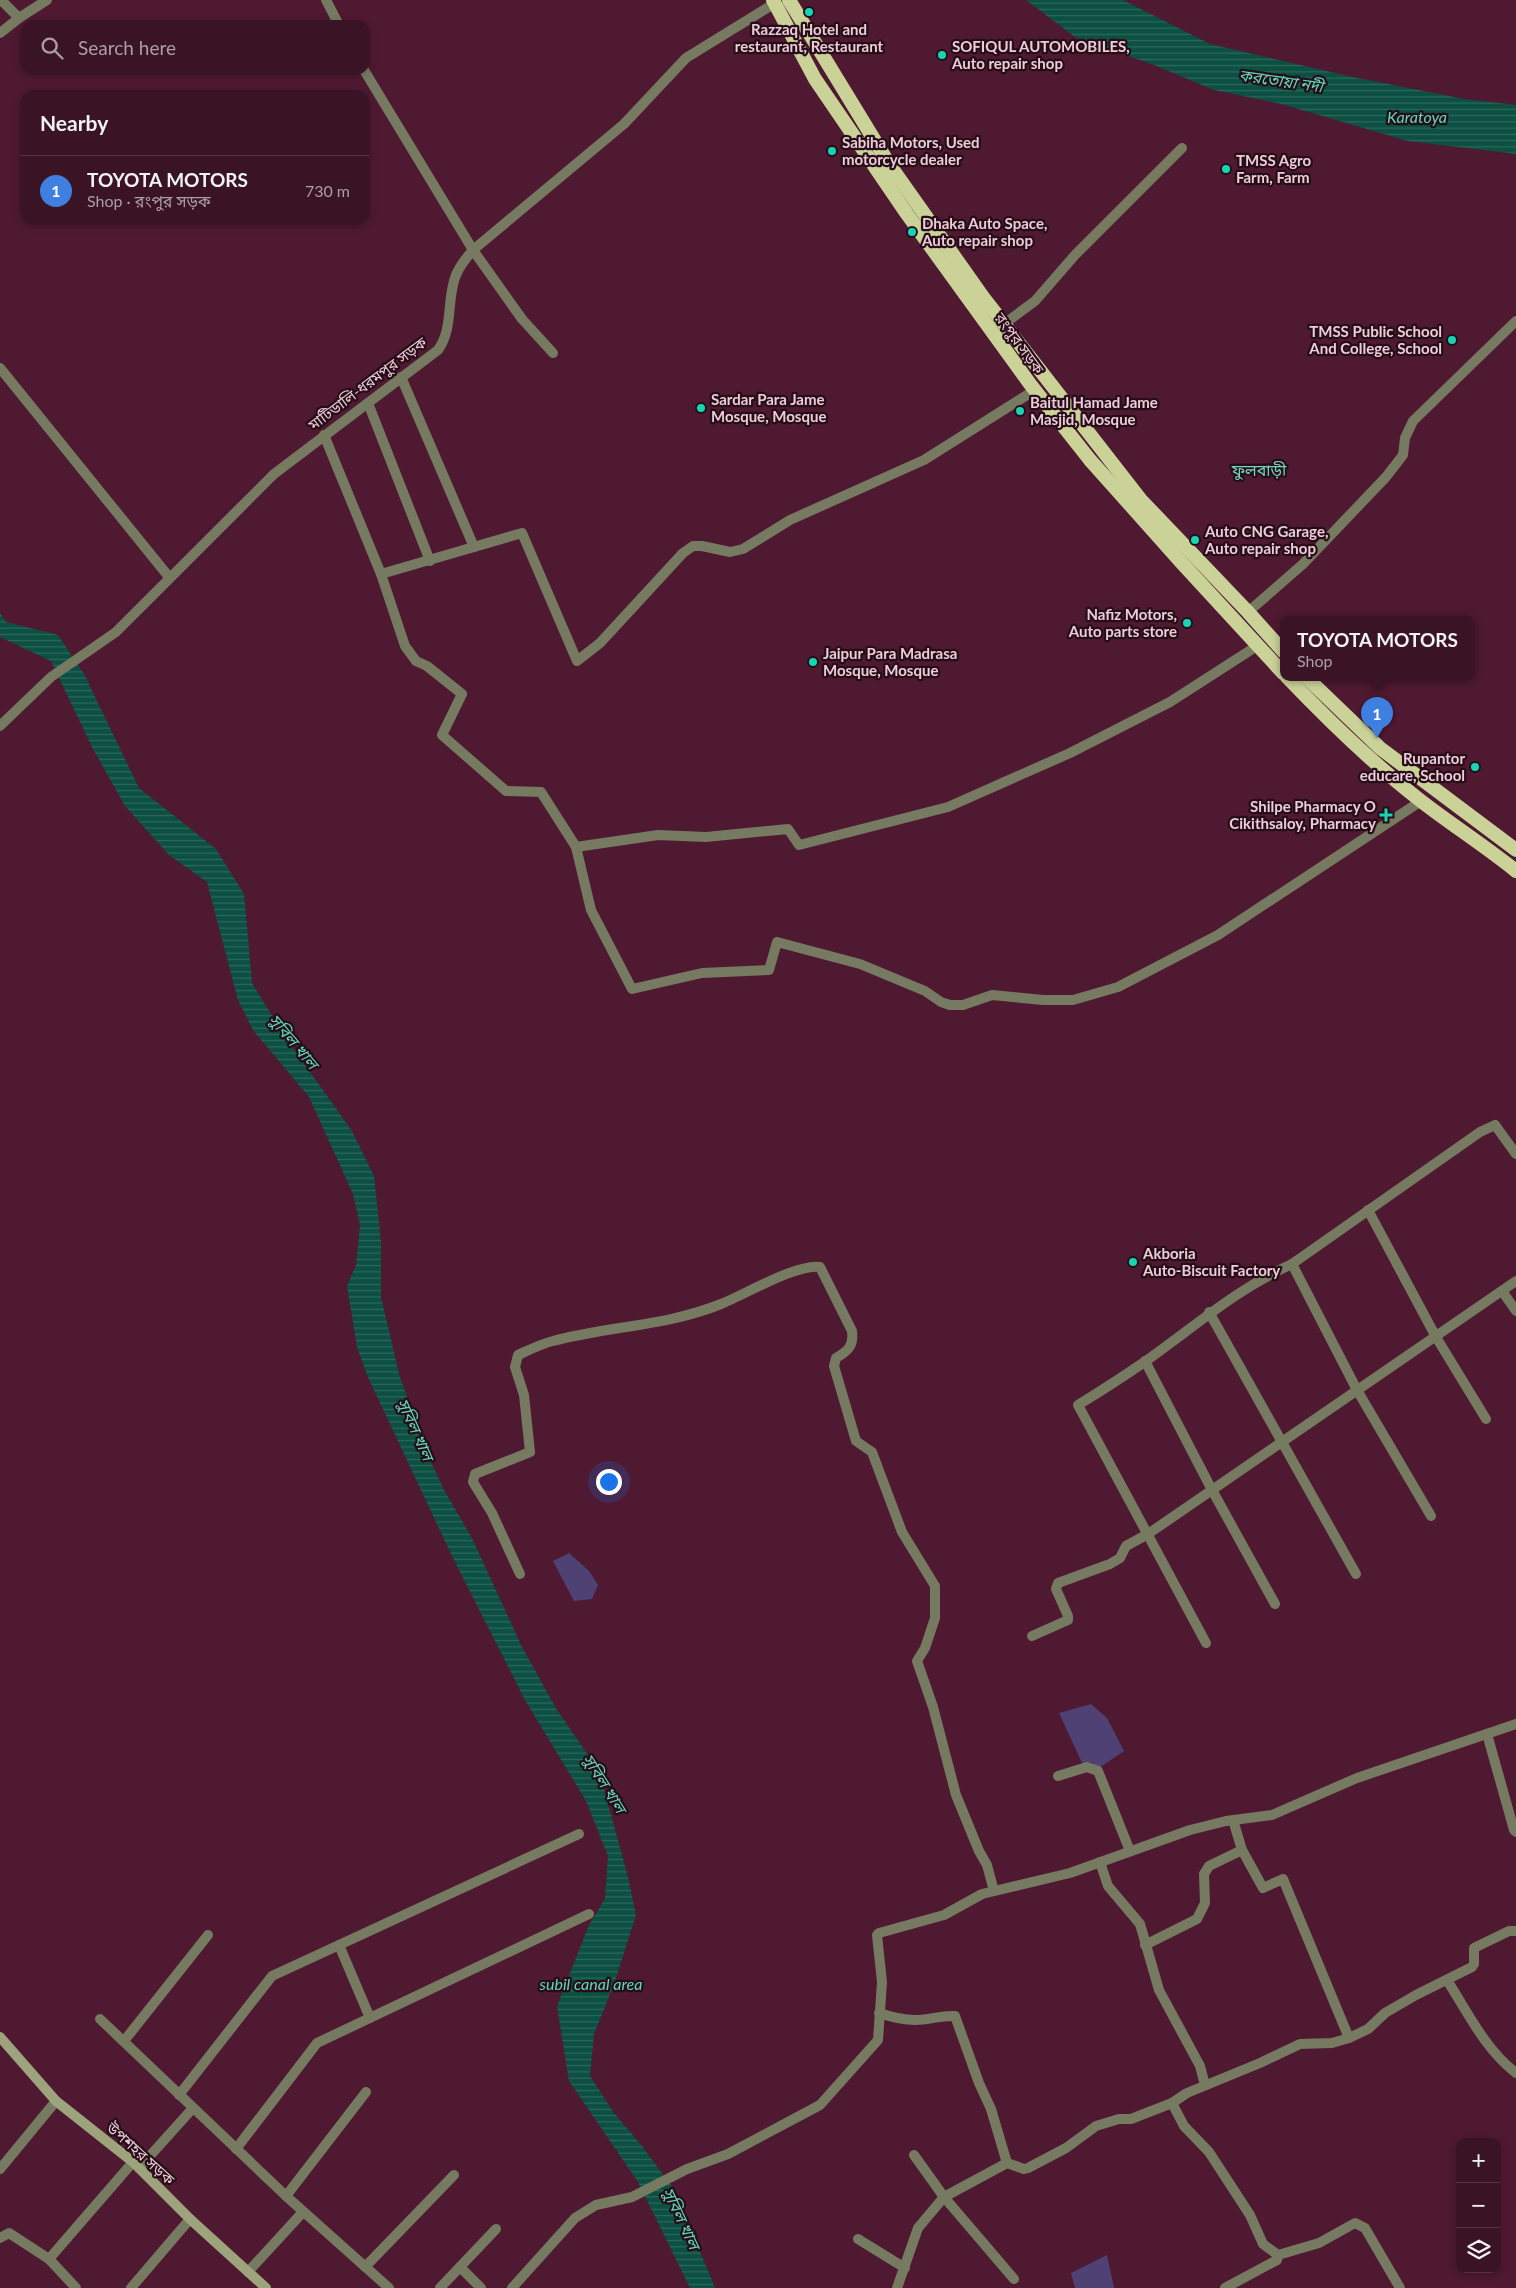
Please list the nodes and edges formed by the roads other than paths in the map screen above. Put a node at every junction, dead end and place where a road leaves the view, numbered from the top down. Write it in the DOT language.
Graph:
graph roads {
  1 [pos="1,0"];
  2 [pos="47,0"];
  3 [pos="326,0"];
  4 [pos="779,1"];
  5 [pos="19,18"];
  6 [pos="336,20"];
  7 [pos="0,33"];
  8 [pos="367,75"];
  9 [pos="1182,148"];
  10 [pos="474,250"];
  11 [pos="1516,321"];
  12 [pos="1004,324"];
  13 [pos="553,353"];
  14 [pos="0,368"];
  15 [pos="401,377"];
  16 [pos="1034,390"];
  17 [pos="368,403"];
  18 [pos="324,435"];
  19 [pos="474,547"];
  20 [pos="430,561"];
  21 [pos="381,574"];
  22 [pos="169,577"];
  23 [pos="1248,612"];
  24 [pos="1258,646"];
  25 [pos="1280,648"];
  26 [pos="1280,670"];
  27 [pos="1290,681"];
  28 [pos="1310,681"];
  29 [pos="0,726"];
  30 [pos="1421,801"];
  31 [pos="576,847"];
  32 [pos="1516,850"];
  33 [pos="1516,871"];
  34 [pos="1516,1154"];
  35 [pos="1368,1210"];
  36 [pos="1292,1264"];
  37 [pos="1516,1281"];
  38 [pos="1502,1291"];
  39 [pos="1516,1311"];
  40 [pos="1209,1312"];
  41 [pos="1436,1337"];
  42 [pos="1146,1361"];
  43 [pos="1357,1390"];
  44 [pos="1486,1419"];
  45 [pos="1282,1442"];
  46 [pos="1212,1490"];
  47 [pos="1431,1516"];
  48 [pos="1148,1534"];
  49 [pos="520,1574"];
  50 [pos="1356,1574"];
  51 [pos="1275,1604"];
  52 [pos="1032,1636"];
  53 [pos="1206,1643"];
  54 [pos="1516,1724"];
  55 [pos="1487,1734"];
  56 [pos="1058,1776"];
  57 [pos="1233,1820"];
  58 [pos="1516,1832"];
  59 [pos="578,1834"];
  60 [pos="1242,1850"];
  61 [pos="1130,1851"];
  62 [pos="1100,1862"];
  63 [pos="994,1891"];
  64 [pos="589,1914"];
  65 [pos="1516,1931"];
  66 [pos="208,1935"];
  67 [pos="339,1945"];
  68 [pos="1145,1945"];
  69 [pos="1447,1980"];
  70 [pos="879,2013"];
  71 [pos="370,2018"];
  72 [pos="100,2019"];
  73 [pos="0,2037"];
  74 [pos="1349,2038"];
  75 [pos="124,2042"];
  76 [pos="1516,2074"];
  77 [pos="1205,2085"];
  78 [pos="366,2092"];
  79 [pos="180,2095"];
  80 [pos="56,2101"];
  81 [pos="1172,2103"];
  82 [pos="193,2108"];
  83 [pos="236,2149"];
  84 [pos="914,2155"];
  85 [pos="1007,2163"];
  86 [pos="136,2165"];
  87 [pos="0,2169"];
  88 [pos="454,2175"];
  89 [pos="286,2196"];
  90 [pos="944,2197"];
  91 [pos="303,2212"];
  92 [pos="190,2219"];
  93 [pos="496,2229"];
  94 [pos="0,2238"];
  95 [pos="858,2239"];
  96 [pos="1278,2255"];
  97 [pos="49,2259"];
  98 [pos="365,2267"];
  99 [pos="460,2267"];
  100 [pos="905,2268"];
  101 [pos="248,2272"];
  102 [pos="1014,2279"];
  103 [pos="76,2288"];
  104 [pos="131,2288"];
  105 [pos="266,2288"];
  106 [pos="389,2288"];
  107 [pos="440,2288"];
  108 [pos="481,2288"];
  109 [pos="512,2288"];
  110 [pos="897,2288"];
  111 [pos="1225,2288"];
  112 [pos="1400,2288"];
  1 -- 5 [label="street"];
  2 -- 5 [label="street"];
  3 -- 6 [label="street"];
  4 -- 10 [label="street, মাটিডালি-ধরমপুর সড়ক"];
  4 -- 12 [label="highway, রংপুর সড়ক"];
  4 -- 16 [label="highway, রংপুর সড়ক"];
  5 -- 7 [label="street"];
  8 -- 10 [label="street"];
  9 -- 12 [label="street"];
  10 -- 13 [label="street"];
  10 -- 15 [label="street, মাটিডালি-ধরমপুর সড়ক"];
  11 -- 23 [label="street"];
  12 -- 23 [label="highway, রংপুর সড়ক"];
  14 -- 22 [label="street"];
  15 -- 17 [label="street, মাটিডালি-ধরমপুর সড়ক"];
  15 -- 19 [label="street"];
  16 -- 19 [label="street"];
  16 -- 24 [label="highway, রংপুর সড়ক"];
  17 -- 18 [label="street, মাটিডালি-ধরমপুর সড়ক"];
  17 -- 20 [label="street"];
  18 -- 21 [label="street"];
  18 -- 22 [label="street, মাটিডালি-ধরমপুর সড়ক"];
  19 -- 20 [label="street"];
  20 -- 21 [label="street"];
  21 -- 31 [label="street"];
  22 -- 29 [label="street, মাটিডালি-ধরমপুর সড়ক"];
  23 -- 25 [label="highway, রংপুর সড়ক"];
  24 -- 26 [label="highway, রংপুর সড়ক"];
  24 -- 31 [label="street"];
  27 -- 30 [label="highway"];
  28 -- 32 [label="highway"];
  30 -- 31 [label="street"];
  30 -- 33 [label="highway"];
  34 -- 35 [label="street"];
  35 -- 36 [label="street"];
  35 -- 41 [label="street"];
  36 -- 40 [label="street"];
  36 -- 43 [label="street"];
  37 -- 38 [label="street"];
  38 -- 39 [label="street"];
  38 -- 41 [label="street"];
  40 -- 42 [label="street"];
  40 -- 45 [label="street"];
  41 -- 43 [label="street"];
  41 -- 44 [label="street"];
  42 -- 46 [label="street"];
  42 -- 48 [label="street"];
  43 -- 45 [label="street"];
  43 -- 47 [label="street"];
  45 -- 46 [label="street"];
  45 -- 50 [label="street"];
  46 -- 48 [label="street"];
  46 -- 51 [label="street"];
  48 -- 52 [label="street"];
  48 -- 53 [label="street"];
  49 -- 63 [label="street"];
  54 -- 55 [label="street"];
  55 -- 57 [label="street"];
  55 -- 58 [label="street"];
  56 -- 61 [label="street"];
  57 -- 60 [label="street"];
  57 -- 61 [label="street"];
  59 -- 67 [label="street"];
  60 -- 68 [label="street"];
  60 -- 74 [label="street"];
  61 -- 62 [label="street"];
  62 -- 63 [label="street"];
  62 -- 68 [label="street"];
  63 -- 70 [label="street"];
  64 -- 71 [label="street"];
  65 -- 69 [label="street"];
  66 -- 75 [label="street"];
  67 -- 71 [label="street"];
  67 -- 79 [label="street"];
  68 -- 77 [label="street"];
  69 -- 74 [label="street"];
  69 -- 76 [label="street"];
  70 -- 85 [label="street"];
  70 -- 109 [label="street"];
  71 -- 83 [label="street"];
  72 -- 75 [label="street"];
  73 -- 80 [label="main road, উপশহর সড়ক"];
  74 -- 77 [label="street"];
  75 -- 79 [label="street"];
  77 -- 81 [label="street"];
  78 -- 89 [label="street"];
  79 -- 82 [label="street"];
  80 -- 86 [label="main road, উপশহর সড়ক"];
  80 -- 87 [label="street"];
  81 -- 85 [label="street"];
  81 -- 96 [label="street"];
  82 -- 83 [label="street"];
  82 -- 86 [label="street"];
  83 -- 89 [label="street"];
  84 -- 90 [label="street"];
  85 -- 90 [label="street"];
  86 -- 92 [label="main road, উপশহর সড়ক"];
  86 -- 97 [label="street"];
  88 -- 98 [label="street"];
  89 -- 91 [label="street"];
  90 -- 100 [label="street"];
  90 -- 102 [label="street"];
  91 -- 98 [label="street"];
  91 -- 101 [label="street"];
  92 -- 101 [label="main road, উপশহর সড়ক"];
  92 -- 104 [label="street"];
  93 -- 99 [label="street"];
  94 -- 97 [label="street"];
  95 -- 100 [label="street"];
  96 -- 111 [label="street"];
  96 -- 112 [label="street"];
  97 -- 103 [label="street"];
  98 -- 106 [label="street"];
  99 -- 107 [label="street"];
  99 -- 108 [label="street"];
  100 -- 110 [label="street"];
  101 -- 105 [label="main road, উপশহর সড়ক"];
}
